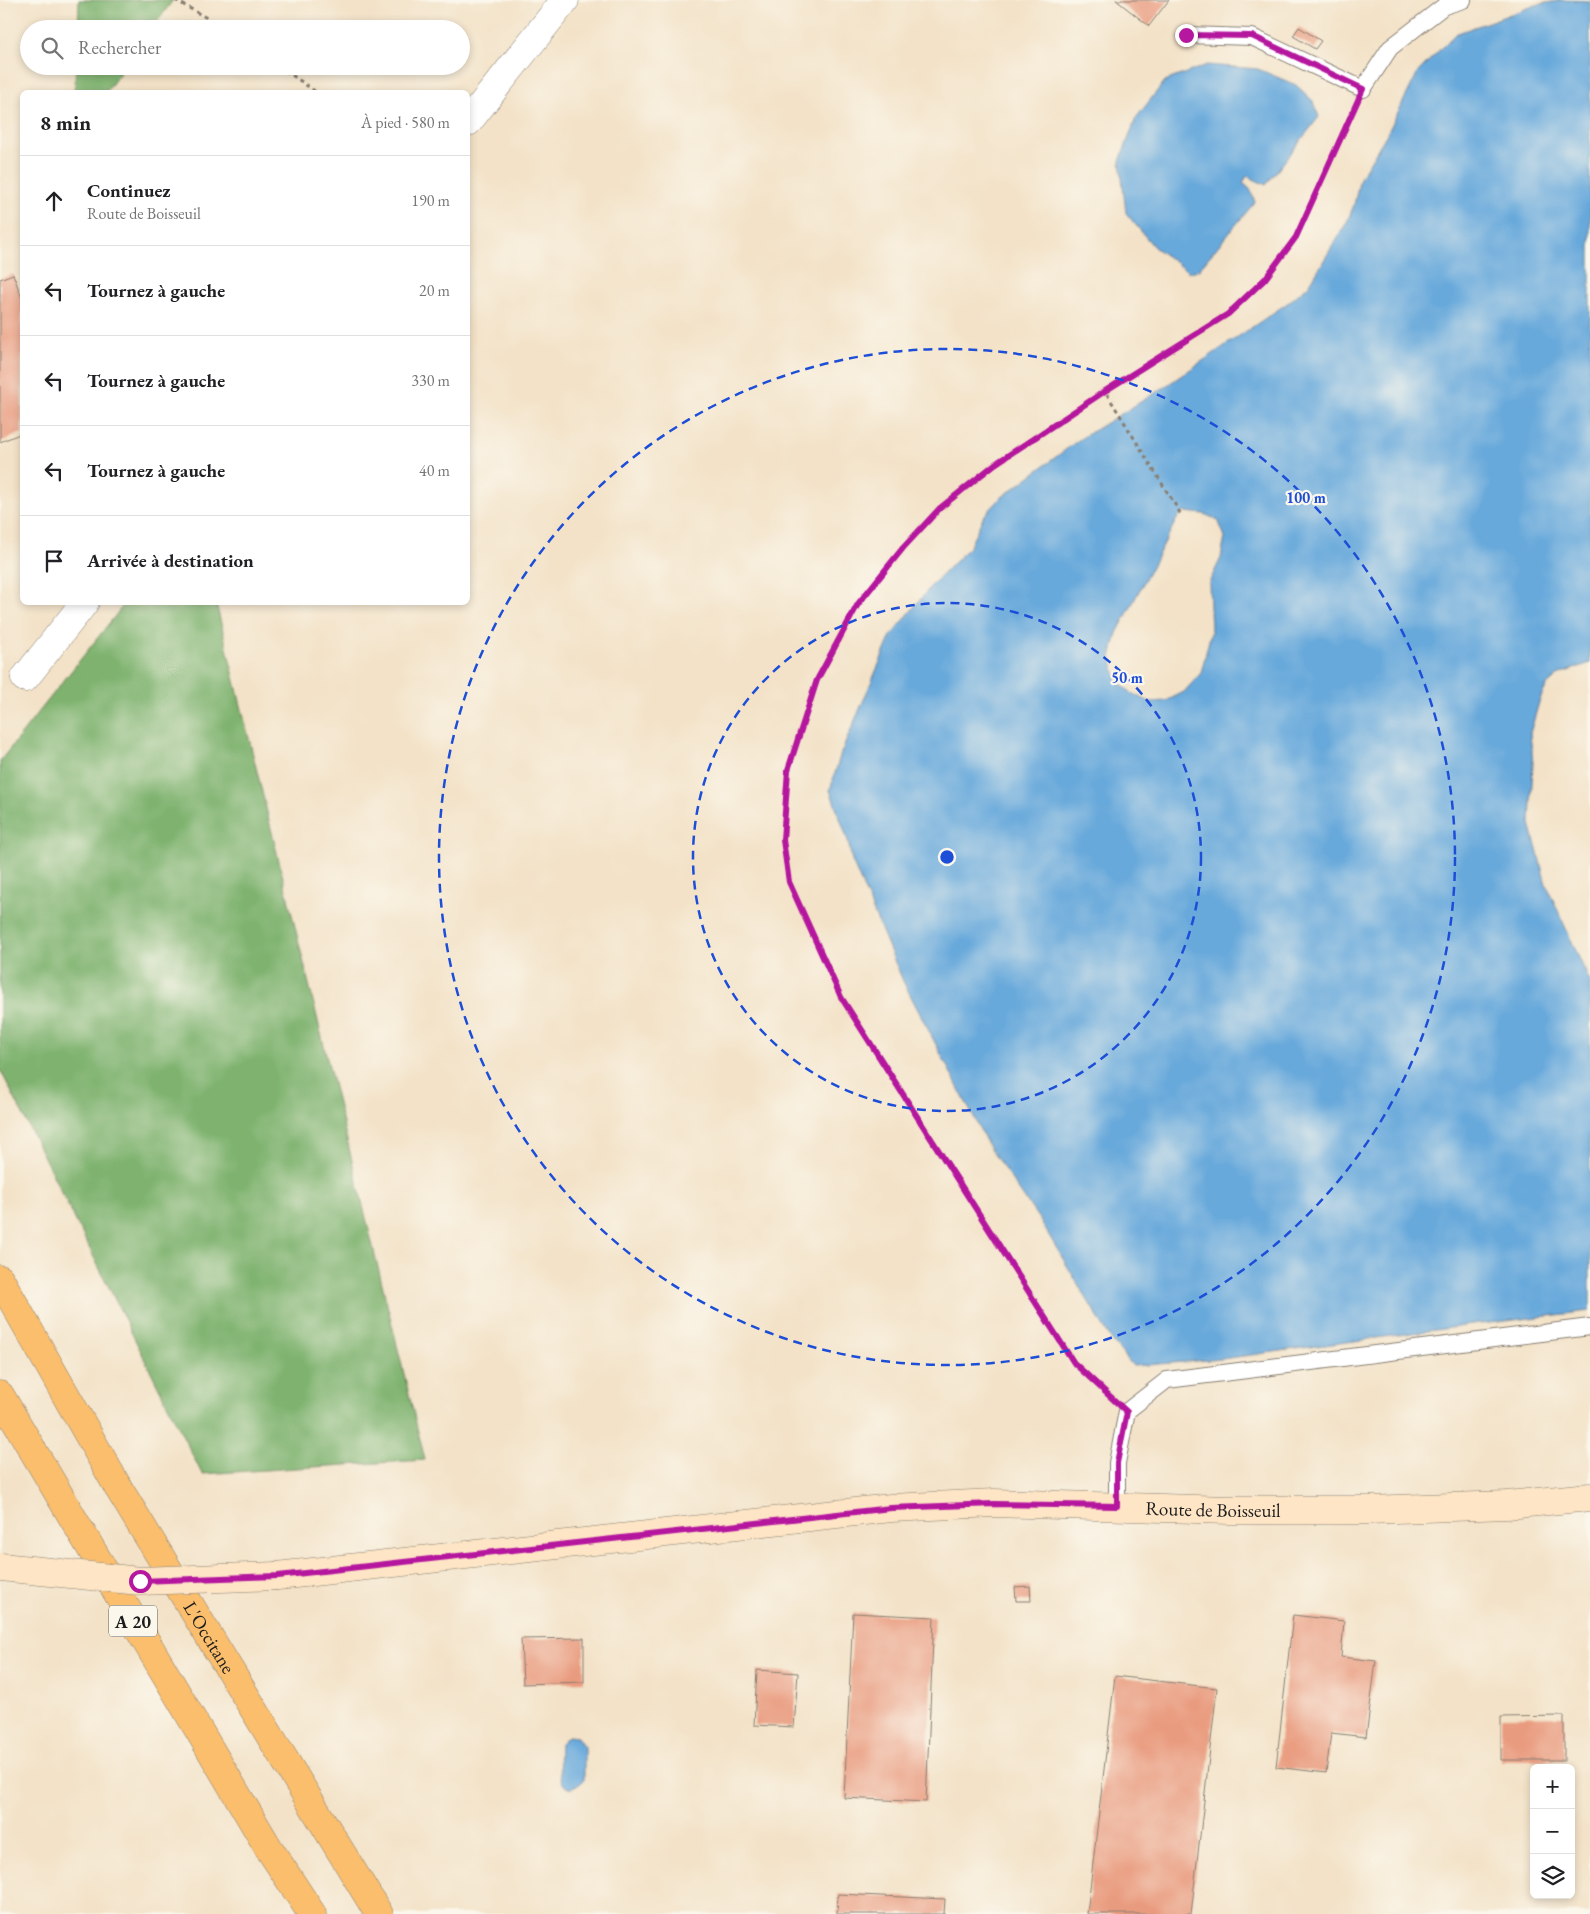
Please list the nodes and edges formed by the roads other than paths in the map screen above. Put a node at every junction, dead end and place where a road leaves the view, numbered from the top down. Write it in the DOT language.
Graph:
graph roads {
  1 [pos="565,0"];
  2 [pos="1463,0"];
  3 [pos="1186,35"];
  4 [pos="470,119"];
  5 [pos="83,605"];
  6 [pos="25,678"];
  7 [pos="0,1279"];
  8 [pos="1590,1327"];
  9 [pos="0,1395"];
  10 [pos="1590,1497"];
  11 [pos="1117,1506"];
  12 [pos="0,1567"];
  13 [pos="312,1914"];
  14 [pos="379,1914"];
  1 -- 4 [label="street"];
  2 -- 3 [label="lane"];
  5 -- 6 [label="street"];
  7 -- 14 [label="highway, L'Occitane"];
  8 -- 11 [label="lane"];
  9 -- 13 [label="highway, A 20"];
  10 -- 11 [label="main road, Route de Boisseuil"];
  11 -- 12 [label="main road, Route de Boisseuil, bridge"];
}
